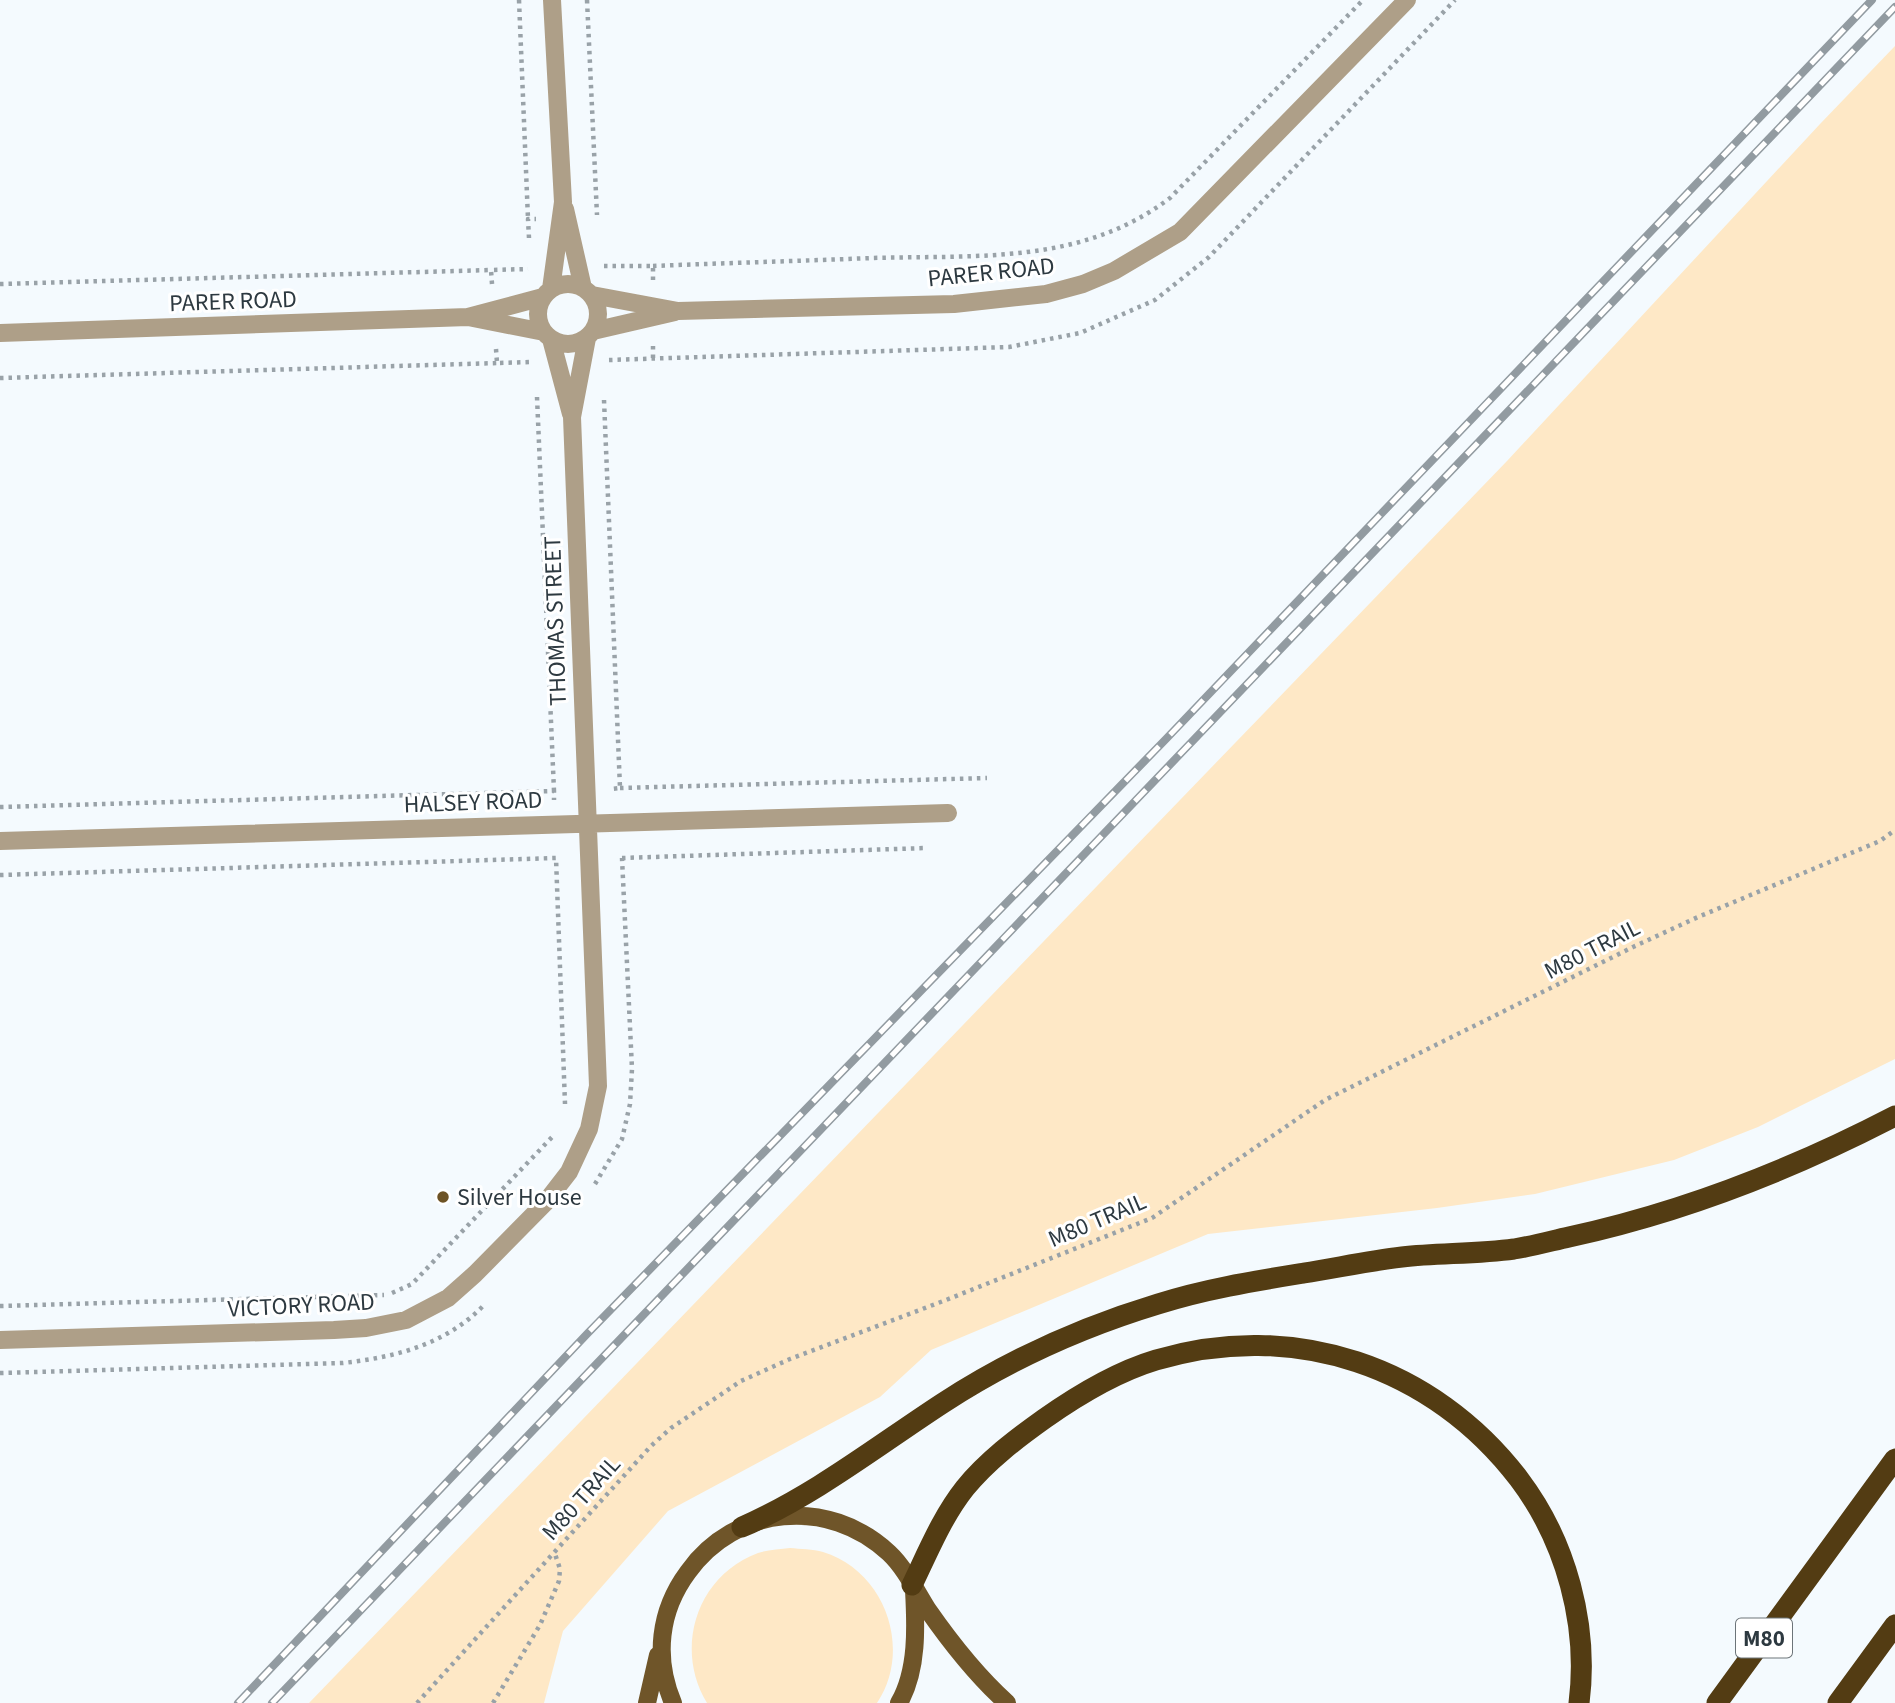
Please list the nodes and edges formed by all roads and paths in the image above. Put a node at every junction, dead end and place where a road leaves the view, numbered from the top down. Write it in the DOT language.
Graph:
graph roads {
  1 [pos="519,0"];
  2 [pos="552,0"];
  3 [pos="587,0"];
  4 [pos="1363,0"];
  5 [pos="1408,0"];
  6 [pos="563,202"];
  7 [pos="597,215"];
  8 [pos="528,219"];
  9 [pos="653,265"];
  10 [pos="491,270"];
  11 [pos="0,284"];
  12 [pos="587,291"];
  13 [pos="547,293"];
  14 [pos="678,311"];
  15 [pos="468,317"];
  16 [pos="0,333"];
  17 [pos="590,334"];
  18 [pos="547,336"];
  19 [pos="497,363"];
  20 [pos="0,378"];
  21 [pos="572,417"];
  22 [pos="987,778"];
  23 [pos="620,788"];
  24 [pos="554,791"];
  25 [pos="0,807"];
  26 [pos="948,813"];
  27 [pos="588,824"];
  28 [pos="1895,830"];
  29 [pos="0,841"];
  30 [pos="622,858"];
  31 [pos="0,875"];
  32 [pos="565,1110"];
  33 [pos="1895,1116"];
  34 [pos="560,1127"];
  35 [pos="587,1195"];
  36 [pos="488,1301"];
  37 [pos="0,1306"];
  38 [pos="0,1340"];
  39 [pos="0,1373"];
  40 [pos="1895,1459"];
  41 [pos="742,1527"];
  42 [pos="555,1554"];
  43 [pos="913,1587"];
  44 [pos="1895,1625"];
  45 [pos="661,1641"];
  46 [pos="417,1703"];
  47 [pos="493,1703"];
  48 [pos="647,1703"];
  49 [pos="673,1703"];
  50 [pos="899,1703"];
  51 [pos="1007,1703"];
  52 [pos="1579,1703"];
  53 [pos="1717,1703"];
  54 [pos="1838,1703"];
  1 -- 8 [label="path"];
  2 -- 6 [label="street"];
  3 -- 7 [label="path"];
  4 -- 9 [label="path"];
  5 -- 14 [label="street, PARER ROAD"];
  6 -- 12 [label="street"];
  6 -- 13 [label="street"];
  10 -- 11 [label="path"];
  12 -- 13 [label="street"];
  12 -- 14 [label="street, PARER ROAD"];
  12 -- 17 [label="street"];
  13 -- 15 [label="street, PARER ROAD"];
  13 -- 18 [label="street"];
  14 -- 17 [label="street, PARER ROAD"];
  15 -- 16 [label="street, PARER ROAD"];
  15 -- 18 [label="street, PARER ROAD"];
  17 -- 18 [label="street"];
  17 -- 21 [label="street, THOMAS STREET"];
  18 -- 21 [label="street, THOMAS STREET"];
  19 -- 20 [label="path"];
  21 -- 27 [label="street, THOMAS STREET"];
  22 -- 23 [label="path"];
  24 -- 25 [label="path"];
  26 -- 27 [label="street, HALSEY ROAD"];
  27 -- 29 [label="street, HALSEY ROAD"];
  27 -- 38 [label="street, VICTORY ROAD"];
  28 -- 42 [label="path, M80 TRAIL"];
  30 -- 35 [label="path"];
  31 -- 32 [label="path"];
  33 -- 41 [label="highway"];
  34 -- 37 [label="path"];
  36 -- 39 [label="path"];
  40 -- 53 [label="highway, M80"];
  41 -- 43 [label="main road"];
  41 -- 45 [label="main road"];
  42 -- 46 [label="path, M80 TRAIL"];
  42 -- 47 [label="path"];
  43 -- 50 [label="main road"];
  43 -- 51 [label="main road"];
  43 -- 52 [label="highway"];
  44 -- 54 [label="highway"];
  45 -- 48 [label="main road"];
  45 -- 49 [label="main road"];
}
